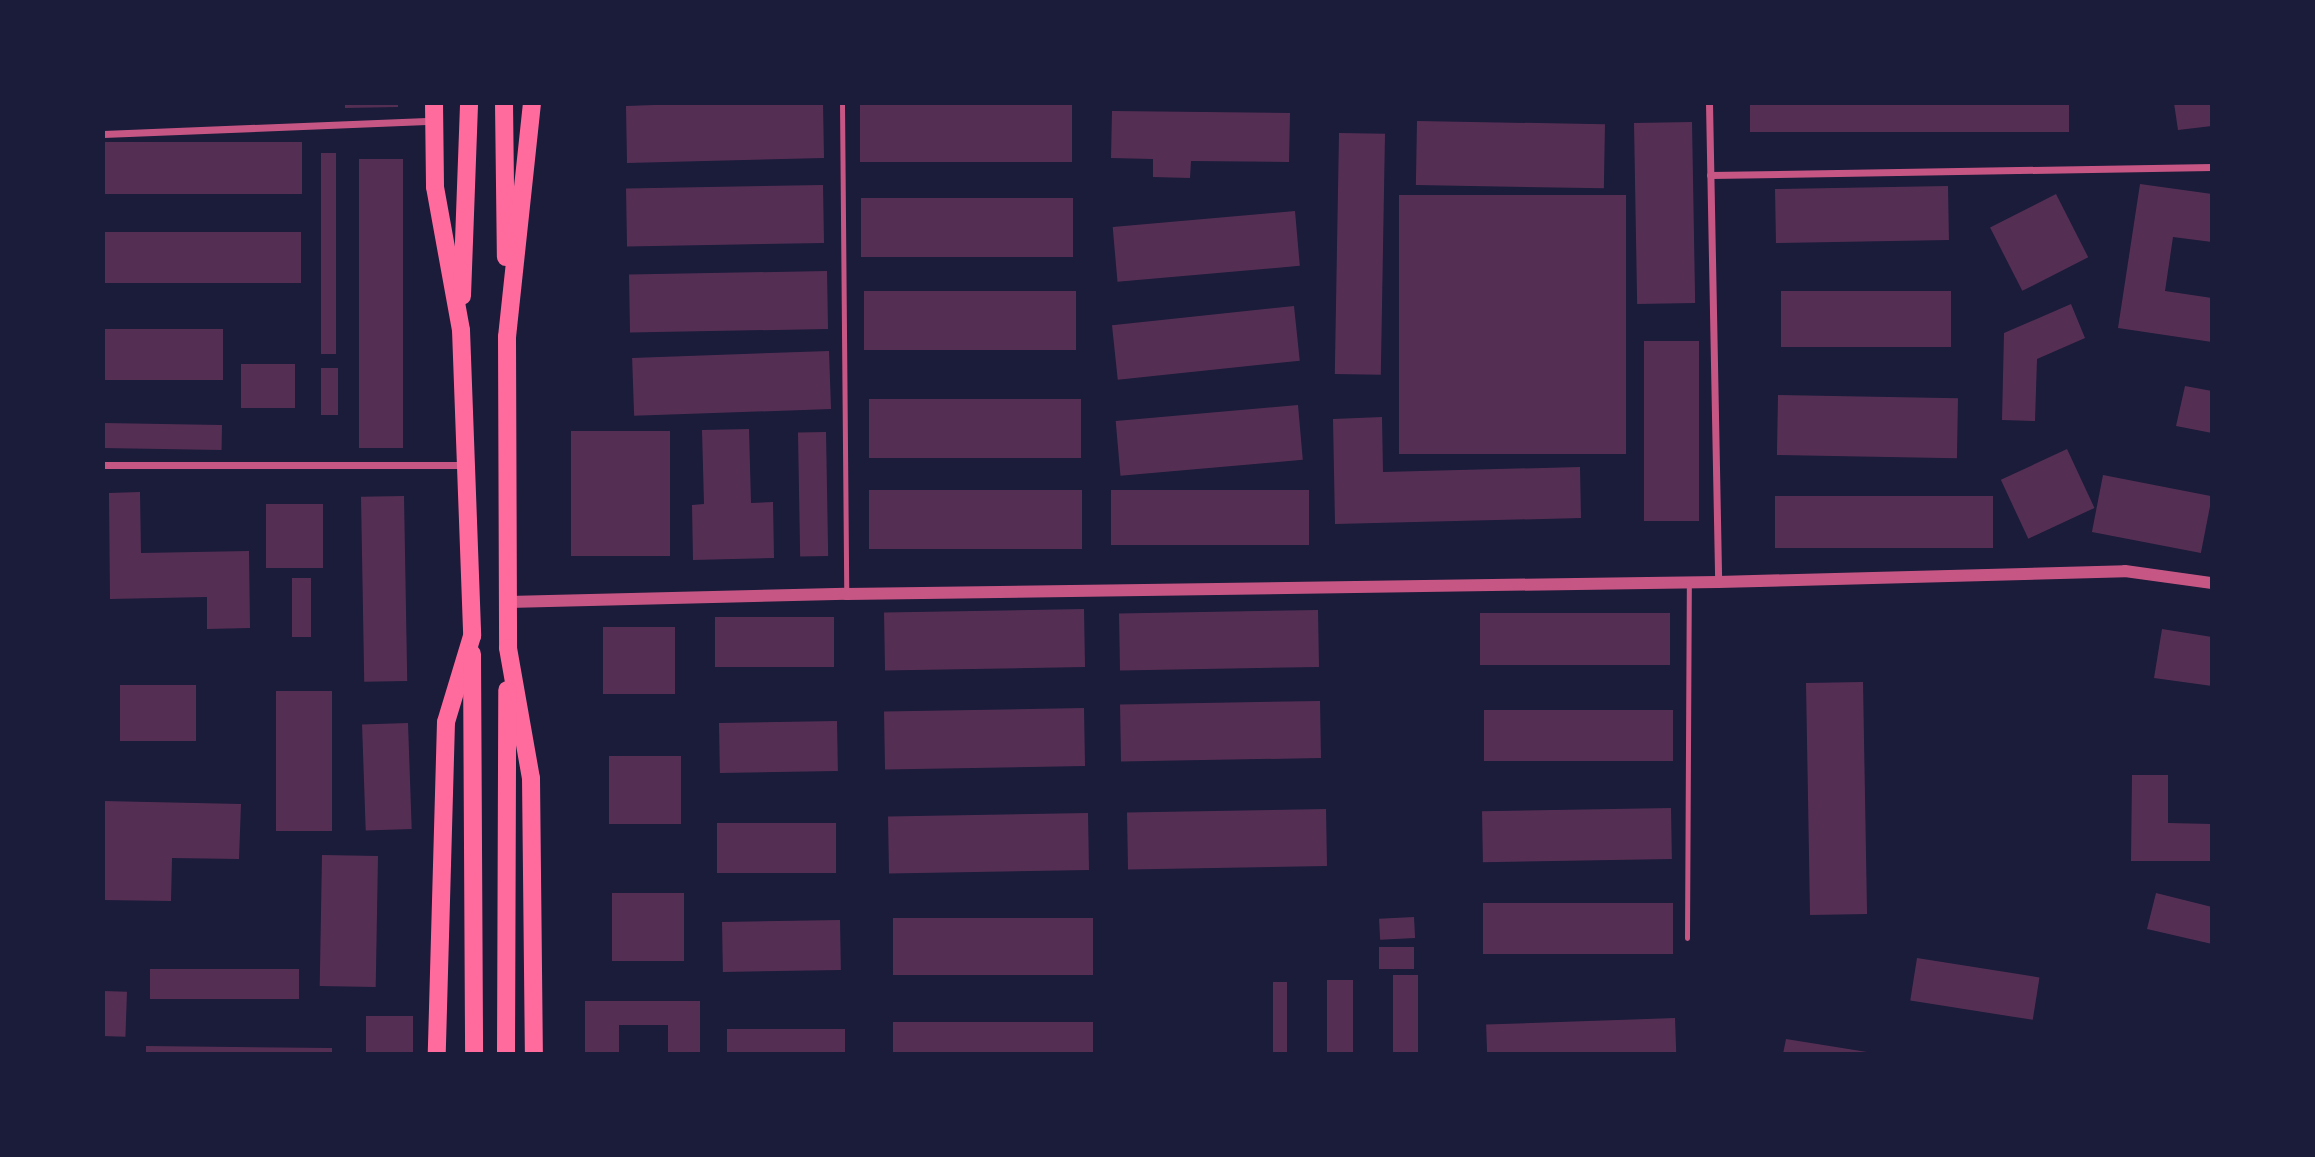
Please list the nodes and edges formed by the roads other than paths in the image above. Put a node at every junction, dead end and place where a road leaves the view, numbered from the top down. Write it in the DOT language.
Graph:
graph roads {
  1 [pos="504,103"];
  2 [pos="532,103"];
  3 [pos="842,103"];
  4 [pos="1709,103"];
  5 [pos="469,104"];
  6 [pos="433,112"];
  7 [pos="103,134"];
  8 [pos="2212,167"];
  9 [pos="1710,175"];
  10 [pos="461,330"];
  11 [pos="507,338"];
  12 [pos="103,465"];
  13 [pos="466,465"];
  14 [pos="1689,582"];
  15 [pos="1718,582"];
  16 [pos="2212,583"];
  17 [pos="846,594"];
  18 [pos="508,602"];
  19 [pos="472,636"];
  20 [pos="508,649"];
  21 [pos="1687,938"];
  22 [pos="437,1054"];
  23 [pos="474,1054"];
  24 [pos="506,1054"];
  25 [pos="534,1054"];
  1 -- 11 [label="main road"];
  2 -- 11 [label="main road"];
  3 -- 17 [label="lane"];
  4 -- 9 [label="street"];
  5 -- 10 [label="main road"];
  6 -- 7 [label="street"];
  6 -- 10 [label="main road"];
  8 -- 9 [label="street"];
  9 -- 15 [label="street"];
  10 -- 13 [label="main road"];
  11 -- 18 [label="main road"];
  12 -- 13 [label="street"];
  13 -- 19 [label="main road"];
  14 -- 15 [label="street"];
  14 -- 17 [label="street"];
  14 -- 21 [label="lane"];
  15 -- 16 [label="street"];
  17 -- 18 [label="street"];
  18 -- 20 [label="main road"];
  19 -- 22 [label="main road"];
  19 -- 23 [label="main road"];
  20 -- 24 [label="main road"];
  20 -- 25 [label="main road"];
}
